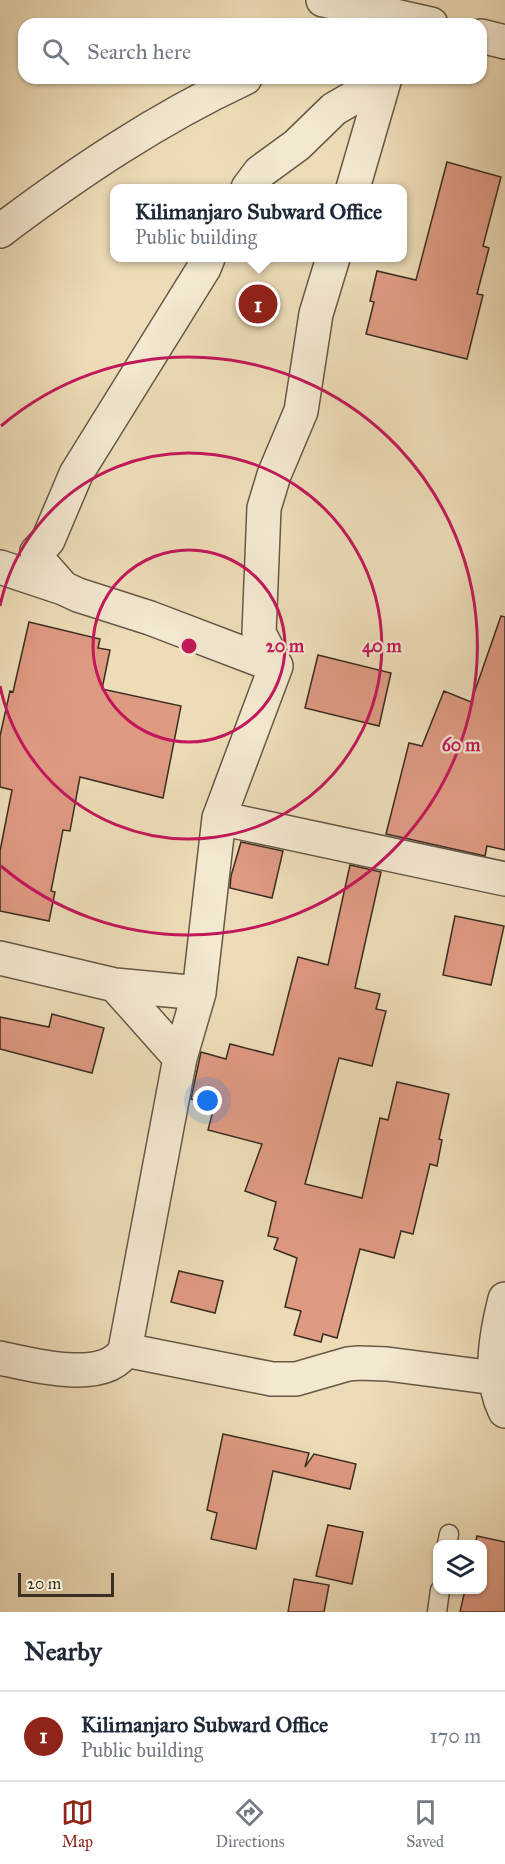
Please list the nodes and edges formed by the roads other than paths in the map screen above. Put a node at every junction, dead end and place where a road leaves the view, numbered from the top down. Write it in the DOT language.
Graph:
graph roads {
  1 [pos="323,0"];
  2 [pos="394,18"];
  3 [pos="487,38"];
  4 [pos="505,42"];
  5 [pos="233,84"];
  6 [pos="376,84"];
  7 [pos="384,84"];
  8 [pos="252,184"];
  9 [pos="354,184"];
  10 [pos="0,231"];
  11 [pos="206,262"];
  12 [pos="332,262"];
  13 [pos="0,567"];
  14 [pos="63,588"];
  15 [pos="276,666"];
  16 [pos="219,818"];
  17 [pos="505,879"];
  18 [pos="0,958"];
  19 [pos="115,985"];
  20 [pos="199,993"];
  21 [pos="180,1058"];
  22 [pos="505,1299"];
  23 [pos="125,1350"];
  24 [pos="0,1358"];
  25 [pos="495,1378"];
  26 [pos="505,1411"];
  27 [pos="439,1594"];
  28 [pos="436,1612"];
  1 -- 2 [label="street"];
  3 -- 4 [label="street"];
  5 -- 10 [label="street"];
  6 -- 8 [label="street"];
  7 -- 9 [label="street"];
  11 -- 14 [label="street"];
  12 -- 15 [label="street"];
  13 -- 14 [label="street"];
  14 -- 15 [label="street"];
  15 -- 16 [label="street"];
  16 -- 17 [label="street"];
  16 -- 20 [label="street"];
  18 -- 19 [label="street"];
  19 -- 20 [label="street"];
  19 -- 21 [label="street"];
  20 -- 21 [label="street"];
  21 -- 23 [label="street"];
  22 -- 25 [label="street"];
  23 -- 24 [label="street"];
  23 -- 25 [label="street"];
  25 -- 26 [label="street"];
  27 -- 28 [label="lane"];
}
